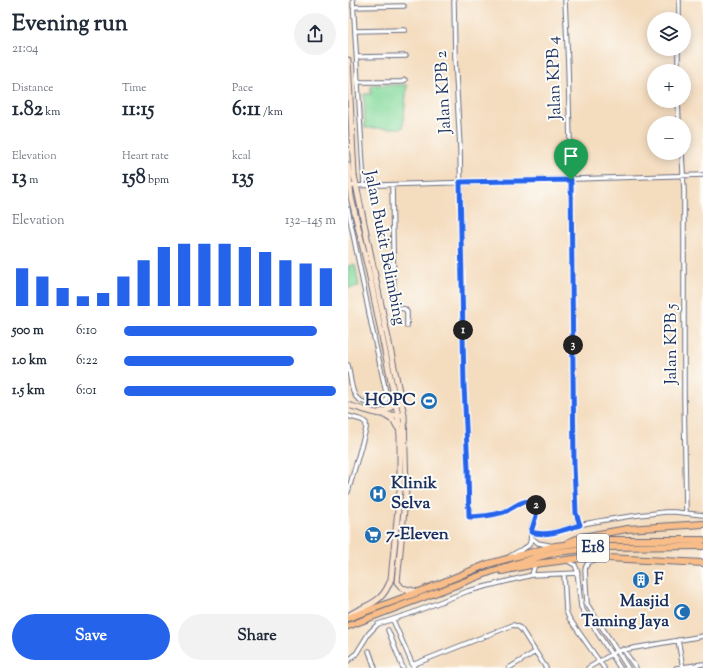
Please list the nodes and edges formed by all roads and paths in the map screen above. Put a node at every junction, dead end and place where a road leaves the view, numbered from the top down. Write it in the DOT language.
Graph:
graph roads {
  1 [pos="353,0"];
  2 [pos="454,0"];
  3 [pos="565,0"];
  4 [pos="679,0"];
  5 [pos="404,6"];
  6 [pos="353,7"];
  7 [pos="679,12"];
  8 [pos="405,30"];
  9 [pos="355,31"];
  10 [pos="406,56"];
  11 [pos="357,57"];
  12 [pos="348,60"];
  13 [pos="405,80"];
  14 [pos="358,82"];
  15 [pos="683,160"];
  16 [pos="348,165"];
  17 [pos="684,175"];
  18 [pos="703,175"];
  19 [pos="571,180"];
  20 [pos="460,182"];
  21 [pos="364,185"];
  22 [pos="392,185"];
  23 [pos="352,186"];
  24 [pos="348,209"];
  25 [pos="407,326"];
  26 [pos="348,365"];
  27 [pos="395,399"];
  28 [pos="368,403"];
  29 [pos="348,405"];
  30 [pos="366,410"];
  31 [pos="373,412"];
  32 [pos="379,414"];
  33 [pos="398,415"];
  34 [pos="404,415"];
  35 [pos="348,416"];
  36 [pos="400,436"];
  37 [pos="348,492"];
  38 [pos="686,512"];
  39 [pos="703,515"];
  40 [pos="702,524"];
  41 [pos="580,525"];
  42 [pos="531,532"];
  43 [pos="531,537"];
  44 [pos="701,543"];
  45 [pos="564,545"];
  46 [pos="555,546"];
  47 [pos="608,558"];
  48 [pos="507,559"];
  49 [pos="562,560"];
  50 [pos="702,563"];
  51 [pos="535,564"];
  52 [pos="490,572"];
  53 [pos="578,573"];
  54 [pos="564,574"];
  55 [pos="532,575"];
  56 [pos="419,592"];
  57 [pos="348,617"];
  58 [pos="393,620"];
  59 [pos="358,622"];
  60 [pos="348,626"];
  61 [pos="348,629"];
  62 [pos="388,630"];
  63 [pos="703,636"];
  64 [pos="678,640"];
  65 [pos="623,650"];
  66 [pos="369,651"];
  67 [pos="617,651"];
  68 [pos="535,652"];
  69 [pos="610,654"];
  70 [pos="348,661"];
  71 [pos="599,661"];
  72 [pos="703,664"];
  73 [pos="413,666"];
  74 [pos="683,667"];
  75 [pos="375,668"];
  76 [pos="403,668"];
  77 [pos="509,668"];
  78 [pos="546,668"];
  79 [pos="588,668"];
  80 [pos="604,668"];
  81 [pos="620,668"];
  82 [pos="628,668"];
  83 [pos="636,668"];
  84 [pos="676,668"];
  1 -- 6 [label="street"];
  2 -- 20 [label="street, Jalan KPB 2"];
  3 -- 19 [label="street, Jalan KPB 4"];
  4 -- 7 [label="street"];
  5 -- 6 [label="street"];
  6 -- 9 [label="street"];
  8 -- 9 [label="street"];
  9 -- 11 [label="street"];
  10 -- 11 [label="street"];
  11 -- 14 [label="street"];
  12 -- 23 [label="main road, Jalan Bukit Belimbing"];
  13 -- 14 [label="street"];
  14 -- 21 [label="street"];
  15 -- 17 [label="street, Jalan KPB 5"];
  16 -- 23 [label="main road, Jalan Bukit Belimbing"];
  17 -- 18 [label="street"];
  17 -- 19 [label="street"];
  17 -- 38 [label="street, Jalan KPB 5"];
  19 -- 20 [label="street"];
  19 -- 41 [label="street, Jalan KPB 4"];
  20 -- 22 [label="street"];
  20 -- 42 [label="street, Jalan KPB 2"];
  21 -- 22 [label="street"];
  21 -- 23 [label="street"];
  22 -- 25 [label="street"];
  23 -- 27 [label="main road, Jalan Bukit Belimbing"];
  23 -- 34 [label="main road, Jalan Bukit Belimbing"];
  24 -- 28 [label="street"];
  26 -- 28 [label="street"];
  27 -- 31 [label="main road"];
  27 -- 33 [label="main road, Jalan Bukit Belimbing"];
  28 -- 30 [label="street"];
  29 -- 30 [label="main road"];
  30 -- 31 [label="main road"];
  31 -- 32 [label="main road"];
  32 -- 33 [label="main road"];
  32 -- 36 [label="main road"];
  33 -- 34 [label="main road"];
  33 -- 36 [label="main road, Jalan Bukit Belimbing"];
  34 -- 56 [label="main road, Jalan Bukit Belimbing"];
  35 -- 37 [label="street"];
  36 -- 57 [label="main road, Jalan Bukit Belimbing"];
  38 -- 39 [label="street"];
  38 -- 41 [label="street"];
  40 -- 45 [label="highway"];
  41 -- 42 [label="street"];
  42 -- 43 [label="street"];
  43 -- 46 [label="street"];
  43 -- 48 [label="street"];
  44 -- 45 [label="highway, E18"];
  44 -- 52 [label="highway, E18"];
  45 -- 46 [label="highway, E18"];
  46 -- 48 [label="highway, E18"];
  47 -- 49 [label="highway"];
  47 -- 50 [label="highway"];
  47 -- 67 [label="street"];
  48 -- 56 [label="highway, E18"];
  49 -- 51 [label="highway"];
  49 -- 53 [label="street"];
  51 -- 52 [label="highway"];
  51 -- 55 [label="street"];
  52 -- 59 [label="highway, E18"];
  53 -- 54 [label="street"];
  53 -- 69 [label="street"];
  54 -- 55 [label="street"];
  54 -- 71 [label="street"];
  55 -- 58 [label="street"];
  56 -- 57 [label="highway, E18"];
  58 -- 70 [label="street"];
  58 -- 73 [label="street"];
  59 -- 60 [label="highway, E18"];
  59 -- 61 [label="highway"];
  62 -- 76 [label="street"];
  63 -- 64 [label="street"];
  64 -- 65 [label="street"];
  64 -- 74 [label="street"];
  65 -- 67 [label="street"];
  65 -- 83 [label="street"];
  66 -- 75 [label="street"];
  67 -- 69 [label="street"];
  67 -- 82 [label="street"];
  68 -- 73 [label="street"];
  68 -- 77 [label="street"];
  68 -- 78 [label="street"];
  69 -- 71 [label="street"];
  69 -- 81 [label="street"];
  71 -- 79 [label="street"];
  71 -- 80 [label="street"];
  72 -- 74 [label="street"];
  74 -- 84 [label="street"];
}
